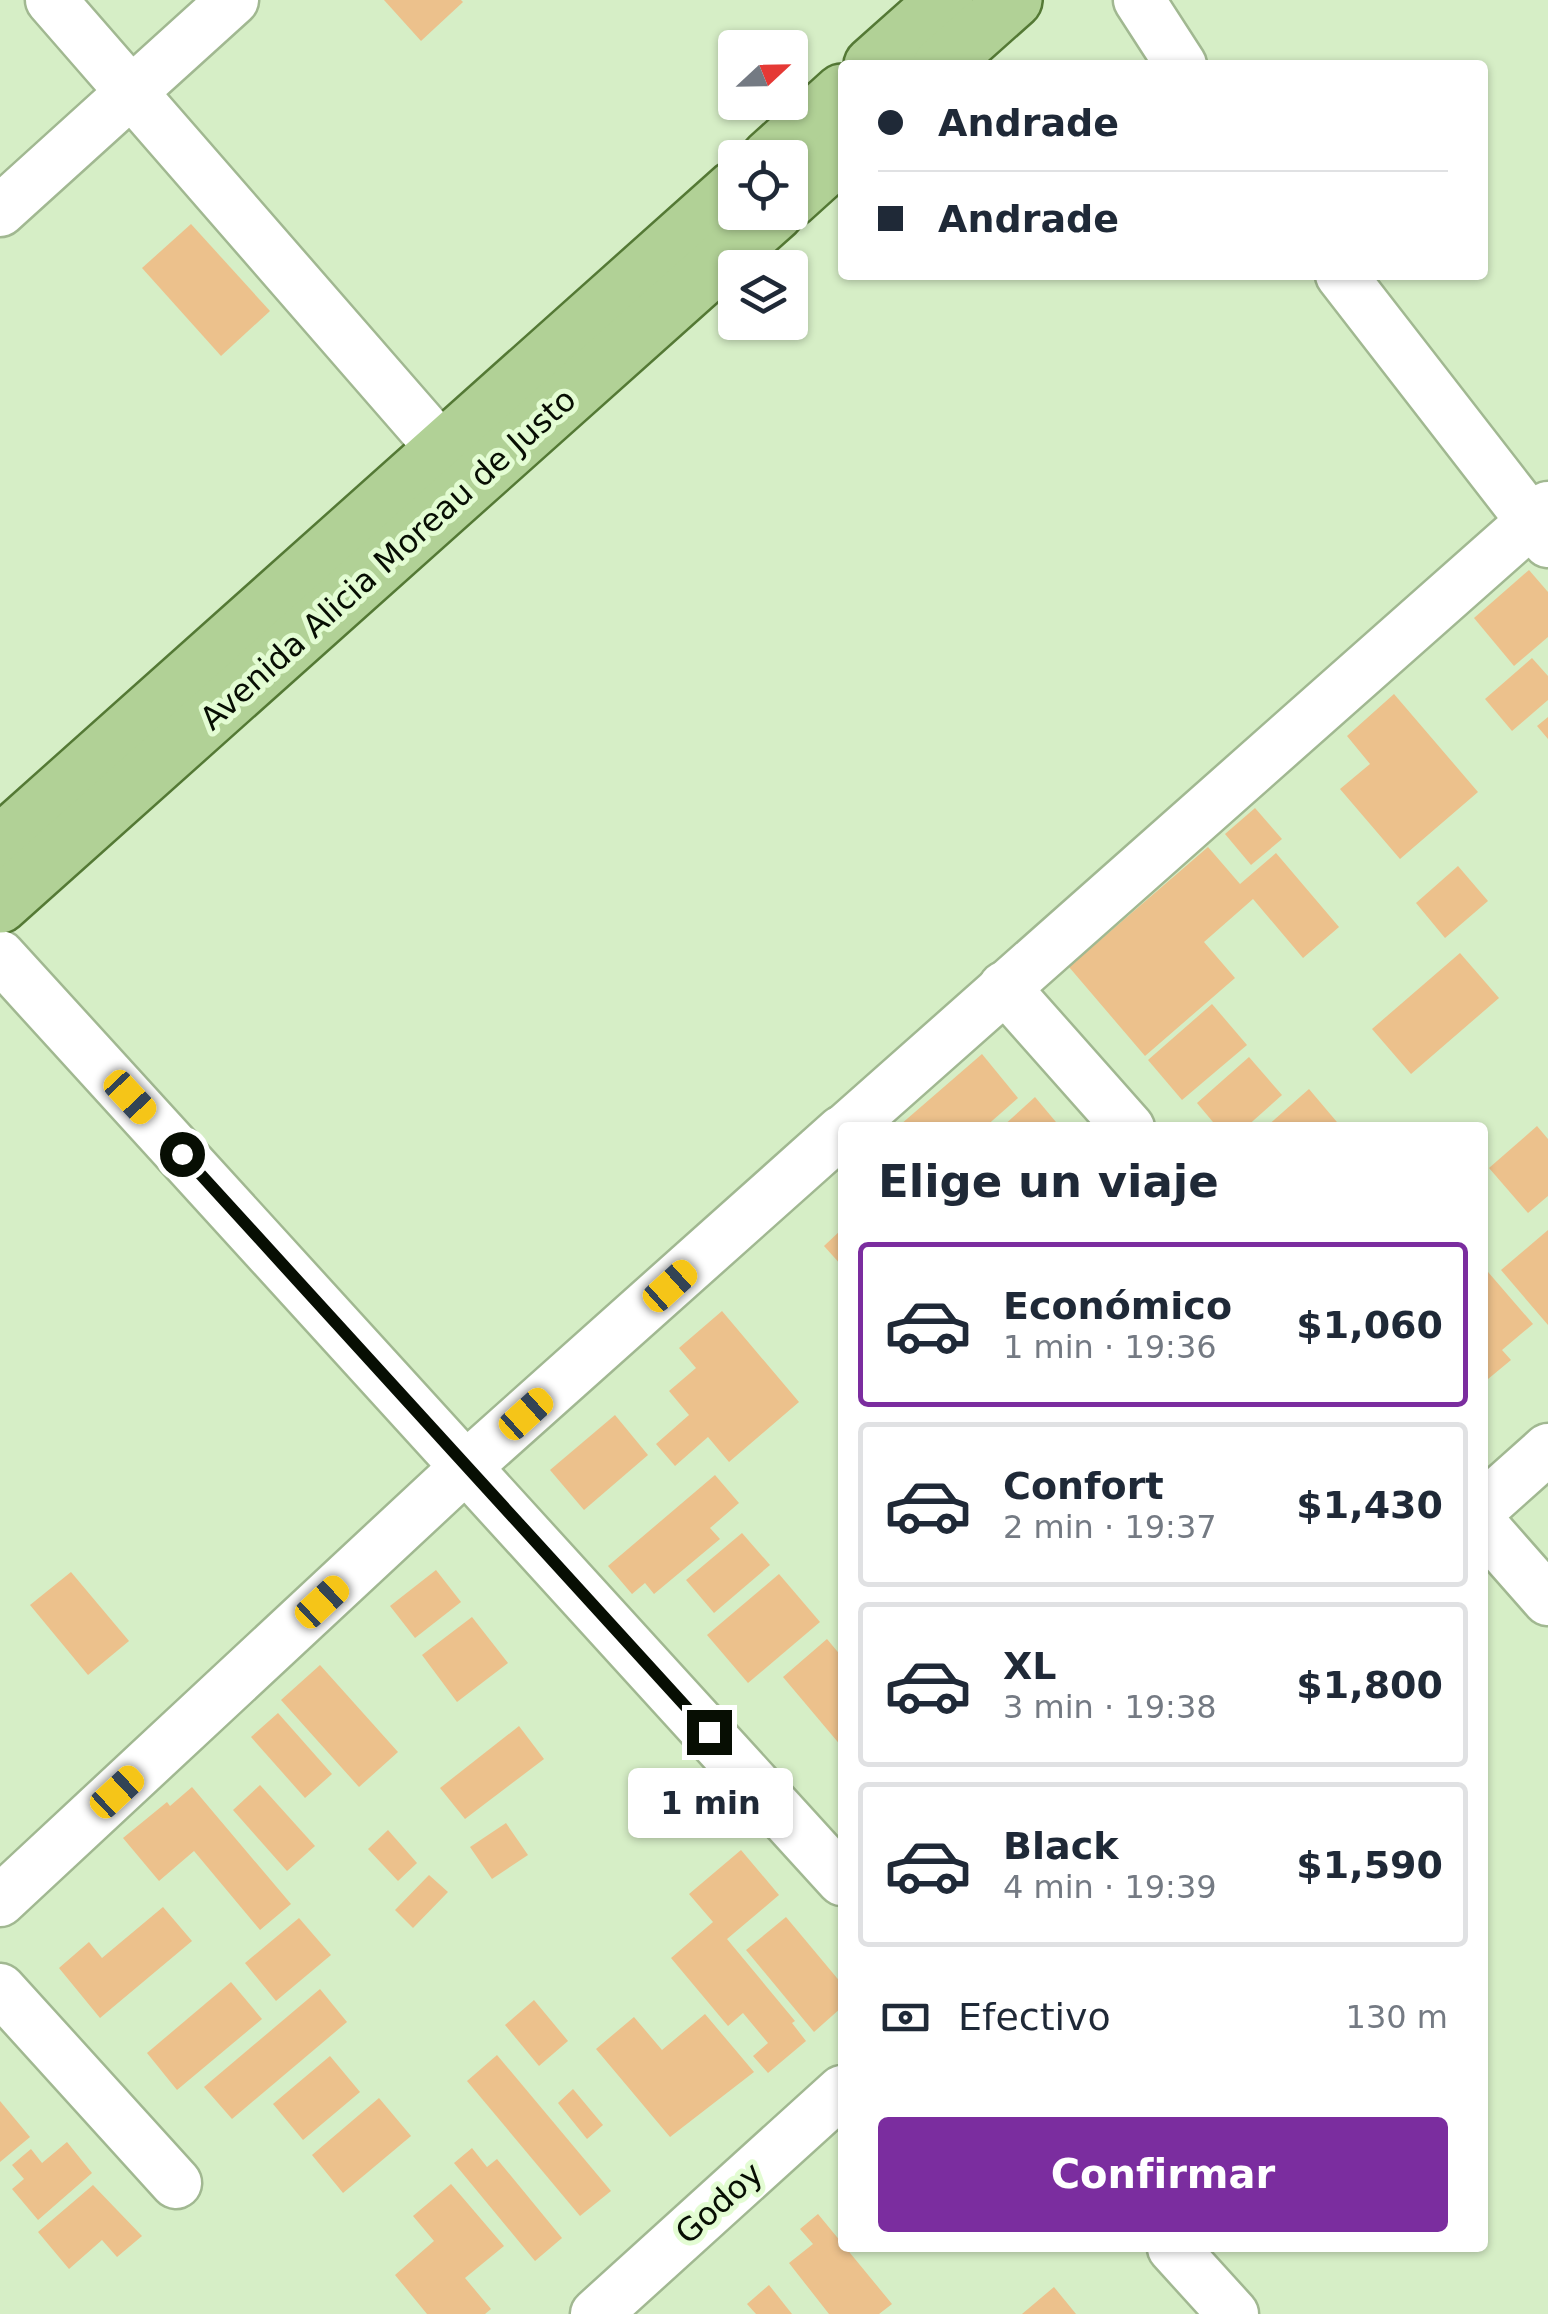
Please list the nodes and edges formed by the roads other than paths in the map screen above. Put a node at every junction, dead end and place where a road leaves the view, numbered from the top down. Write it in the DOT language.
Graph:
graph roads {
  1 [pos="51,0"];
  2 [pos="233,0"];
  3 [pos="945,0"];
  4 [pos="1014,0"];
  5 [pos="1139,0"];
  6 [pos="878,60"];
  7 [pos="947,60"];
  8 [pos="1178,60"];
  9 [pos="132,92"];
  10 [pos="838,96"];
  11 [pos="789,140"];
  12 [pos="838,157"];
  13 [pos="808,184"];
  14 [pos="718,203"];
  15 [pos="0,211"];
  16 [pos="756,230"];
  17 [pos="1345,280"];
  18 [pos="442,449"];
  19 [pos="1542,524"];
  20 [pos="0,844"];
  21 [pos="0,905"];
  22 [pos="0,956"];
  23 [pos="1004,987"];
  24 [pos="853,1122"];
  25 [pos="1124,1122"];
  26 [pos="838,1135"];
  27 [pos="1548,1449"];
  28 [pos="468,1466"];
  29 [pos="1488,1503"];
  30 [pos="1488,1532"];
  31 [pos="1548,1600"];
  32 [pos="838,1876"];
  33 [pos="0,1901"];
  34 [pos="0,1988"];
  35 [pos="838,2095"];
  36 [pos="176,2183"];
  37 [pos="1177,2252"];
  38 [pos="596,2314"];
  39 [pos="1233,2314"];
  1 -- 9 [label="street"];
  2 -- 9 [label="street"];
  3 -- 6 [label="main road"];
  4 -- 7 [label="main road"];
  5 -- 8 [label="street"];
  9 -- 15 [label="street"];
  9 -- 18 [label="street"];
  10 -- 11 [label="main road"];
  12 -- 13 [label="main road"];
  14 -- 18 [label="main road, Avenida Alicia Moreau de Justo"];
  16 -- 21 [label="main road, Avenida Alicia Moreau de Justo"];
  17 -- 19 [label="street"];
  18 -- 20 [label="main road, Avenida Alicia Moreau de Justo"];
  19 -- 23 [label="street"];
  22 -- 28 [label="street"];
  23 -- 24 [label="street"];
  23 -- 25 [label="street"];
  26 -- 28 [label="street"];
  27 -- 29 [label="street"];
  28 -- 32 [label="street"];
  28 -- 33 [label="street"];
  30 -- 31 [label="street"];
  34 -- 36 [label="street"];
  35 -- 38 [label="street, Godoy"];
  37 -- 39 [label="street"];
}
